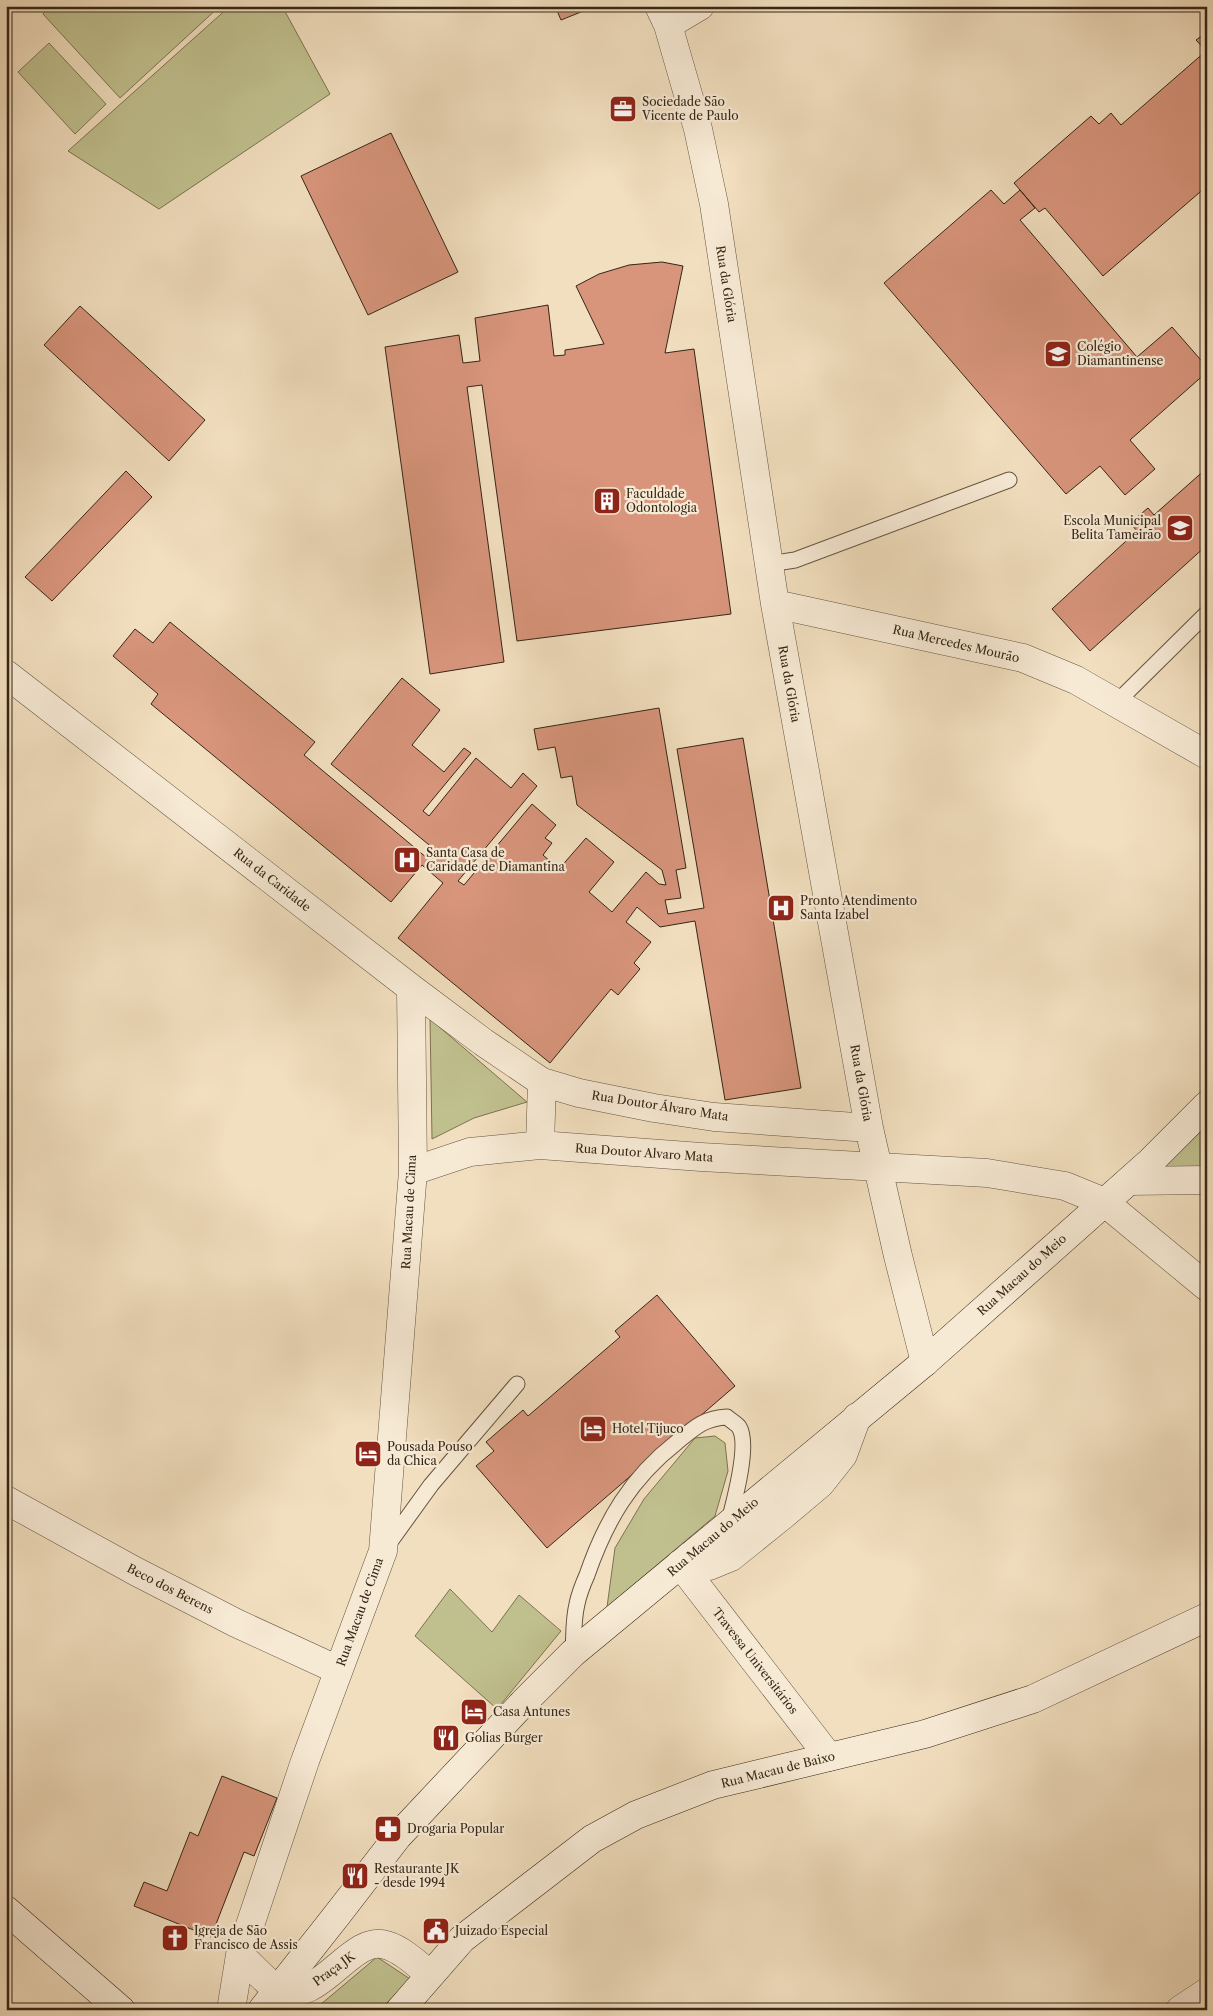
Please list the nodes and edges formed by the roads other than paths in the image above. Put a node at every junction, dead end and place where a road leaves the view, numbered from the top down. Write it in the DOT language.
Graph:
graph roads {
  1 [pos="700,6"];
  2 [pos="664,16"];
  3 [pos="1009,480"];
  4 [pos="769,564"];
  5 [pos="775,604"];
  6 [pos="1207,613"];
  7 [pos="6,674"];
  8 [pos="1117,702"];
  9 [pos="1207,755"];
  10 [pos="411,988"];
  11 [pos="542,1082"];
  12 [pos="1207,1105"];
  13 [pos="870,1128"];
  14 [pos="540,1145"];
  15 [pos="878,1167"];
  16 [pos="413,1171"];
  17 [pos="1207,1180"];
  18 [pos="1129,1181"];
  19 [pos="1104,1202"];
  20 [pos="1207,1287"];
  21 [pos="925,1362"];
  22 [pos="518,1384"];
  23 [pos="857,1417"];
  24 [pos="6,1500"];
  25 [pos="728,1526"];
  26 [pos="383,1551"];
  27 [pos="685,1561"];
  28 [pos="1207,1616"];
  29 [pos="573,1654"];
  30 [pos="338,1670"];
  31 [pos="829,1757"];
  32 [pos="6,1910"];
  33 [pos="240,1955"];
  34 [pos="430,1975"];
  35 [pos="1207,1992"];
  36 [pos="269,1999"];
  37 [pos="121,2010"];
  38 [pos="231,2010"];
  39 [pos="400,2010"];
  40 [pos="1180,2010"];
  1 -- 2 [label="street"];
  2 -- 4 [label="street, Rua da Glória"];
  3 -- 4 [label="lane"];
  4 -- 5 [label="street, Rua da Glória"];
  5 -- 8 [label="street, Rua Mercedes Mourão"];
  5 -- 13 [label="street, Rua da Glória"];
  6 -- 8 [label="lane"];
  7 -- 10 [label="street, Rua da Caridade"];
  8 -- 9 [label="street, Rua Mercedes Mourão"];
  10 -- 11 [label="street, Rua da Caridade"];
  10 -- 16 [label="street, Rua Macau de Cima"];
  11 -- 13 [label="street, Rua Doutor Álvaro Mata"];
  11 -- 14 [label="street"];
  12 -- 18 [label="street, Rua Macau do Meio"];
  13 -- 15 [label="street, Rua da Glória"];
  14 -- 15 [label="street, Rua Doutor Alvaro Mata"];
  14 -- 16 [label="street, Rua Doutor Alvaro Mata"];
  15 -- 19 [label="street, Rua Doutor Alvaro Mata"];
  15 -- 21 [label="street, Rua da Glória"];
  16 -- 26 [label="street, Rua Macau de Cima"];
  17 -- 18 [label="street"];
  18 -- 19 [label="street, Rua Macau do Meio"];
  19 -- 20 [label="street, Rua Doutor Alvaro Mata"];
  19 -- 21 [label="street, Rua Macau do Meio"];
  21 -- 23 [label="street, Rua Macau do Meio"];
  22 -- 26 [label="lane"];
  23 -- 25 [label="street, Rua Macau do Meio"];
  23 -- 27 [label="street"];
  24 -- 30 [label="street, Beco dos Berens"];
  25 -- 27 [label="street, Rua Macau do Meio"];
  25 -- 29 [label="lane"];
  26 -- 30 [label="street, Rua Macau de Cima"];
  27 -- 29 [label="street, Rua Macau do Meio"];
  27 -- 31 [label="street, Travessa Universitários"];
  28 -- 31 [label="street, Rua Macau de Baixo"];
  29 -- 36 [label="street, Rua Macau do Meio"];
  30 -- 33 [label="street, Rua Macau de Cima"];
  31 -- 34 [label="street, Rua Macau de Baixo"];
  32 -- 37 [label="street"];
  33 -- 36 [label="street"];
  33 -- 38 [label="street, Rua Macau de Cima"];
  34 -- 36 [label="street, Praça JK"];
  34 -- 39 [label="street, Rua Macau de Baixo"];
  35 -- 40 [label="street"];
}
